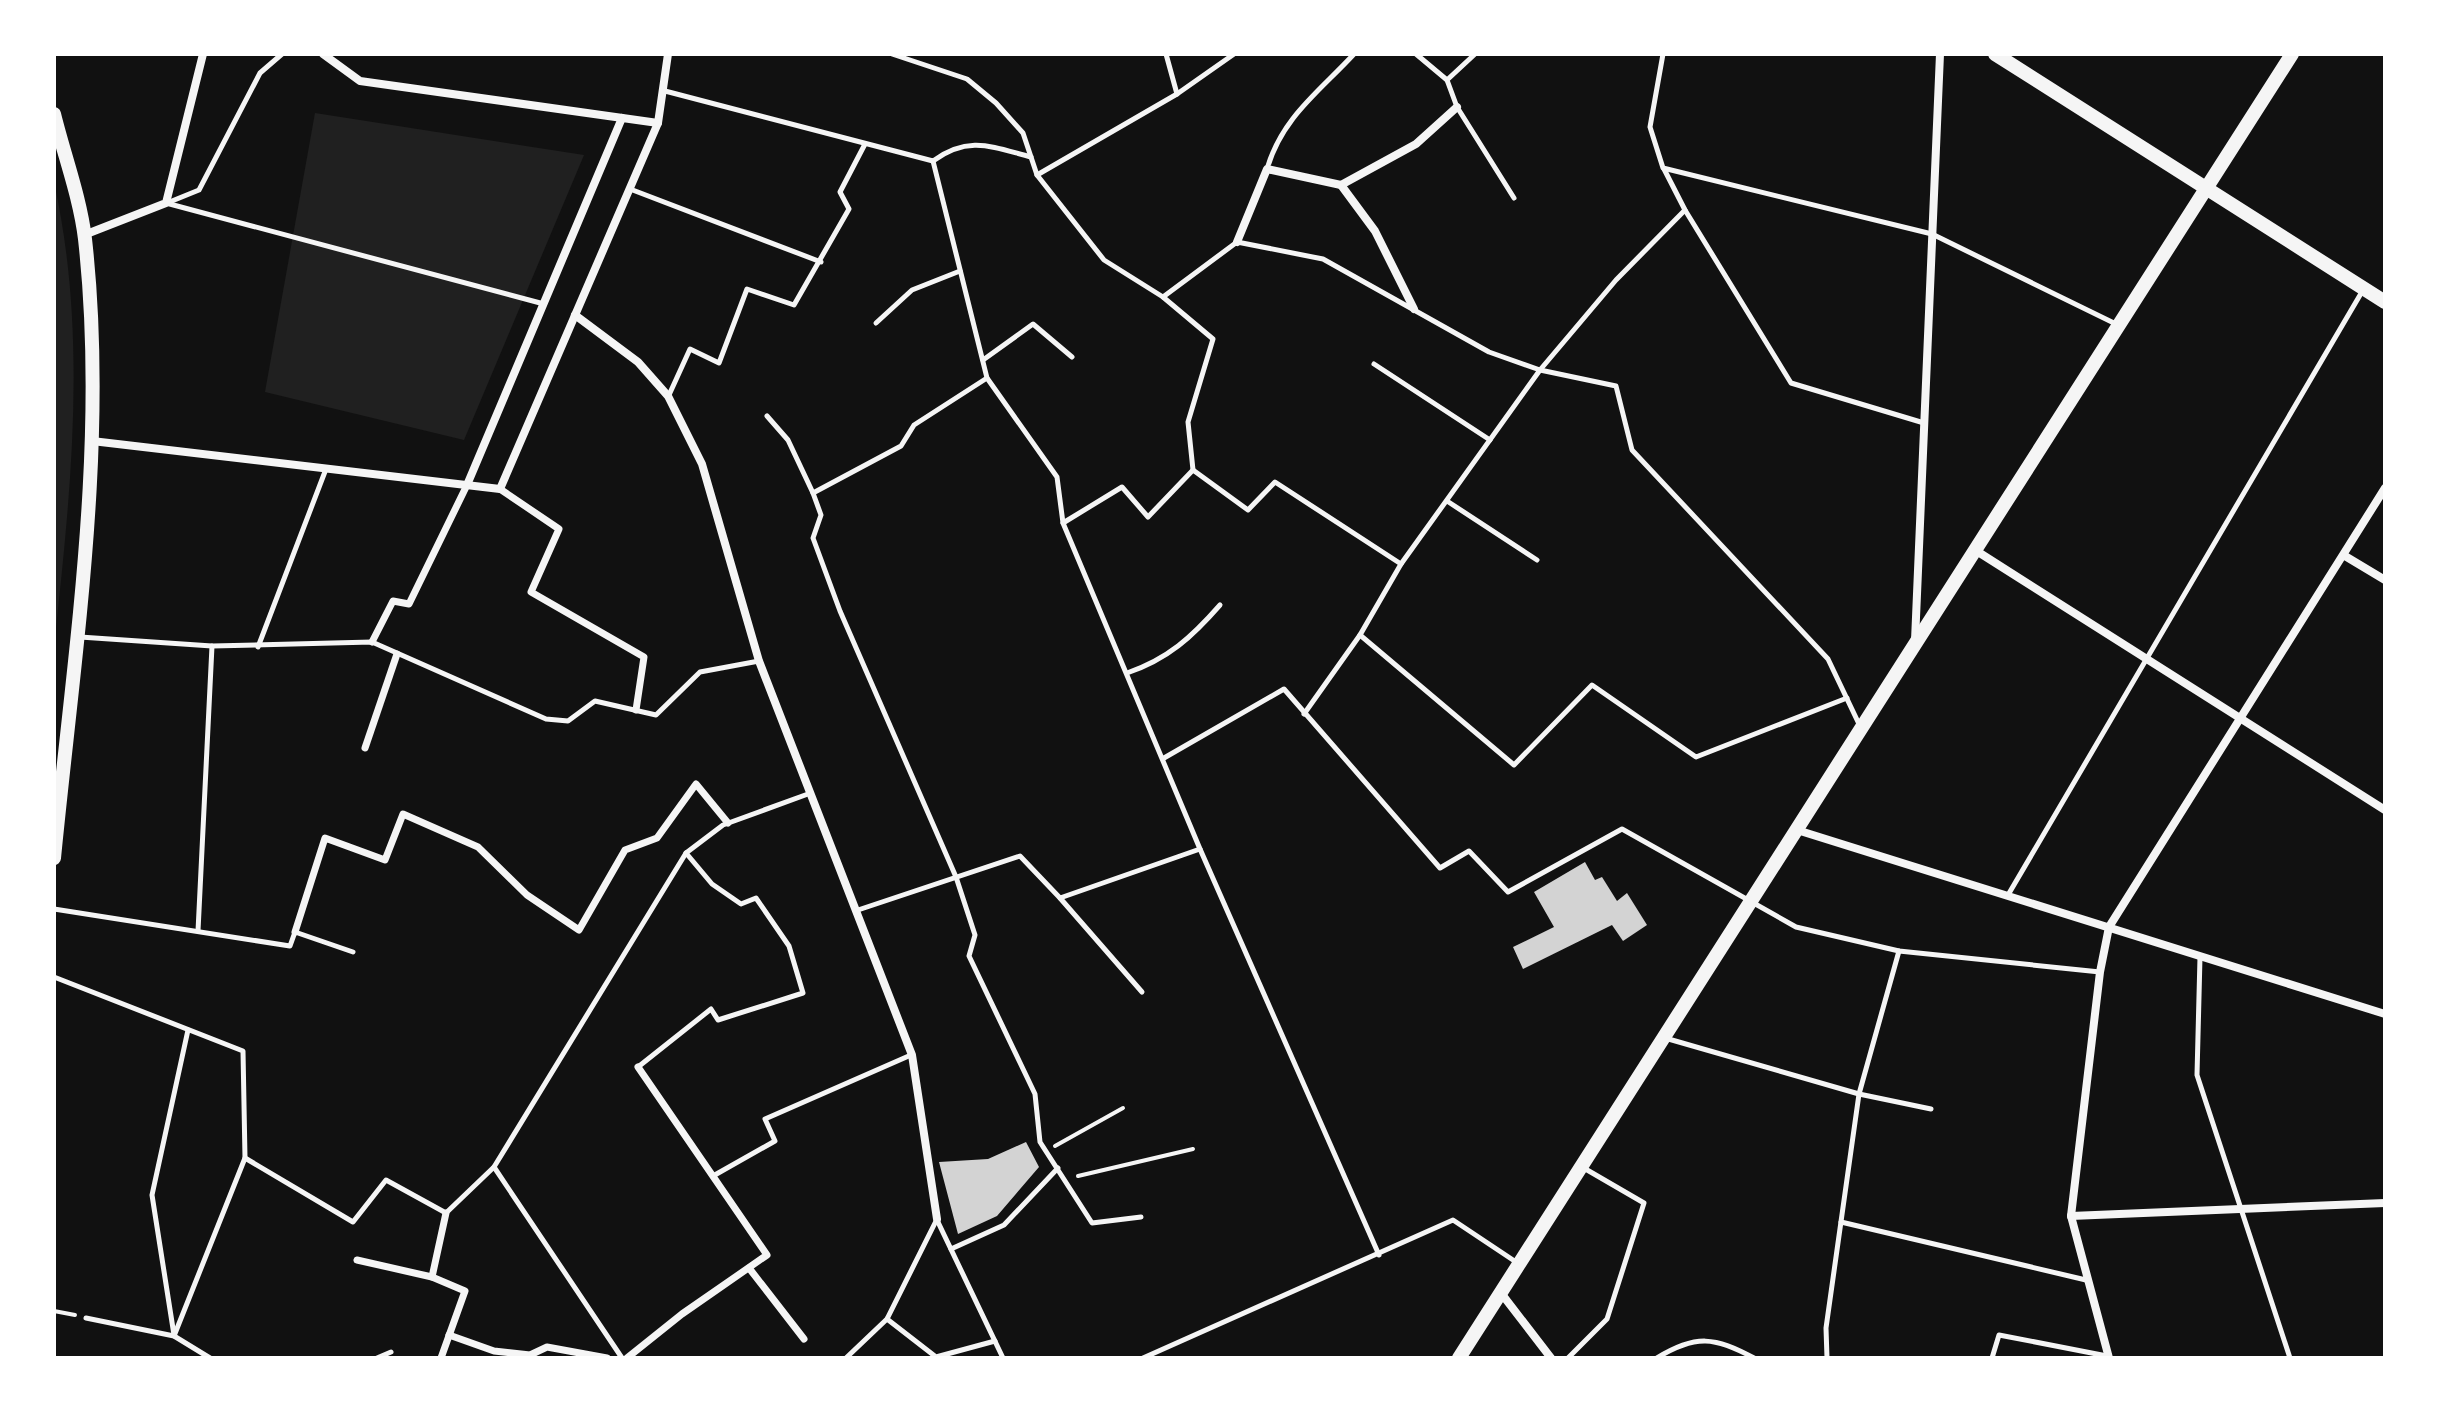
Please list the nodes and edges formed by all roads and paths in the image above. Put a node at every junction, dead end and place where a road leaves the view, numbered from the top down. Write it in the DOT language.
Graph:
graph roads {
  1 [pos="203,54"];
  2 [pos="282,54"];
  3 [pos="323,54"];
  4 [pos="668,54"];
  5 [pos="892,54"];
  6 [pos="1166,54"];
  7 [pos="1234,54"];
  8 [pos="1354,54"];
  9 [pos="1416,54"];
  10 [pos="1475,54"];
  11 [pos="1663,54"];
  12 [pos="1940,54"];
  13 [pos="1995,54"];
  14 [pos="2292,54"];
  15 [pos="1447,80"];
  16 [pos="665,91"];
  17 [pos="1177,94"];
  18 [pos="1457,107"];
  19 [pos="54,114"];
  20 [pos="622,118"];
  21 [pos="658,123"];
  22 [pos="865,144"];
  23 [pos="1031,157"];
  24 [pos="933,161"];
  25 [pos="1663,168"];
  26 [pos="1267,169"];
  27 [pos="1037,175"];
  28 [pos="1341,185"];
  29 [pos="630,189"];
  30 [pos="2205,190"];
  31 [pos="1514,198"];
  32 [pos="166,203"];
  33 [pos="1685,210"];
  34 [pos="1932,234"];
  35 [pos="84,235"];
  36 [pos="1237,242"];
  37 [pos="821,262"];
  38 [pos="960,271"];
  39 [pos="2363,289"];
  40 [pos="1163,297"];
  41 [pos="2385,302"];
  42 [pos="544,304"];
  43 [pos="1414,309"];
  44 [pos="575,315"];
  45 [pos="876,323"];
  46 [pos="2119,326"];
  47 [pos="1072,357"];
  48 [pos="983,360"];
  49 [pos="1374,364"];
  50 [pos="1540,370"];
  51 [pos="987,378"];
  52 [pos="668,396"];
  53 [pos="767,416"];
  54 [pos="1924,423"];
  55 [pos="92,441"];
  56 [pos="1490,441"];
  57 [pos="326,469"];
  58 [pos="1193,470"];
  59 [pos="467,485"];
  60 [pos="2385,488"];
  61 [pos="500,489"];
  62 [pos="813,493"];
  63 [pos="1447,501"];
  64 [pos="1063,523"];
  65 [pos="1975,550"];
  66 [pos="2345,556"];
  67 [pos="1537,560"];
  68 [pos="1401,564"];
  69 [pos="2385,580"];
  70 [pos="1220,605"];
  71 [pos="1360,635"];
  72 [pos="75,637"];
  73 [pos="372,642"];
  74 [pos="1915,645"];
  75 [pos="212,646"];
  76 [pos="258,647"];
  77 [pos="397,654"];
  78 [pos="2145,658"];
  79 [pos="759,661"];
  80 [pos="1127,673"];
  81 [pos="1847,698"];
  82 [pos="636,710"];
  83 [pos="1304,714"];
  84 [pos="2241,718"];
  85 [pos="1862,728"];
  86 [pos="365,748"];
  87 [pos="1164,758"];
  88 [pos="808,794"];
  89 [pos="2385,810"];
  90 [pos="728,823"];
  91 [pos="1797,830"];
  92 [pos="1200,849"];
  93 [pos="686,853"];
  94 [pos="54,858"];
  95 [pos="956,877"];
  96 [pos="2007,896"];
  97 [pos="1060,898"];
  98 [pos="1750,904"];
  99 [pos="54,909"];
  100 [pos="854,911"];
  101 [pos="2109,927"];
  102 [pos="198,931"];
  103 [pos="295,932"];
  104 [pos="1899,951"];
  105 [pos="353,952"];
  106 [pos="2200,956"];
  107 [pos="2100,972"];
  108 [pos="54,977"];
  109 [pos="1142,992"];
  110 [pos="2385,1014"];
  111 [pos="188,1030"];
  112 [pos="1664,1038"];
  113 [pos="912,1055"];
  114 [pos="638,1067"];
  115 [pos="1859,1094"];
  116 [pos="1123,1108"];
  117 [pos="1931,1109"];
  118 [pos="1193,1149"];
  119 [pos="1046,1151"];
  120 [pos="245,1158"];
  121 [pos="494,1167"];
  122 [pos="1581,1167"];
  123 [pos="1058,1168"];
  124 [pos="713,1176"];
  125 [pos="1064,1179"];
  126 [pos="2385,1203"];
  127 [pos="2241,1208"];
  128 [pos="446,1213"];
  129 [pos="2071,1216"];
  130 [pos="1141,1217"];
  131 [pos="937,1219"];
  132 [pos="1841,1222"];
  133 [pos="951,1249"];
  134 [pos="1379,1255"];
  135 [pos="357,1260"];
  136 [pos="1519,1265"];
  137 [pos="749,1268"];
  138 [pos="432,1277"];
  139 [pos="2086,1280"];
  140 [pos="1501,1293"];
  141 [pos="54,1311"];
  142 [pos="86,1318"];
  143 [pos="887,1319"];
  144 [pos="449,1335"];
  145 [pos="174,1336"];
  146 [pos="804,1339"];
  147 [pos="995,1341"];
  148 [pos="391,1352"];
  149 [pos="2108,1357"];
  150 [pos="210,1358"];
  151 [pos="377,1358"];
  152 [pos="441,1358"];
  153 [pos="607,1358"];
  154 [pos="625,1358"];
  155 [pos="846,1358"];
  156 [pos="1003,1358"];
  157 [pos="1143,1358"];
  158 [pos="1459,1358"];
  159 [pos="1551,1358"];
  160 [pos="1568,1358"];
  161 [pos="1657,1358"];
  162 [pos="1754,1358"];
  163 [pos="1827,1358"];
  164 [pos="1992,1358"];
  165 [pos="2290,1358"];
  1 -- 32 [label="street"];
  2 -- 32 [label="lane"];
  3 -- 20 [label="street"];
  4 -- 16 [label="street"];
  5 -- 23 [label="lane"];
  6 -- 17 [label="lane"];
  7 -- 17 [label="lane"];
  8 -- 26 [label="lane"];
  9 -- 15 [label="lane"];
  10 -- 15 [label="lane"];
  11 -- 25 [label="lane"];
  12 -- 34 [label="street"];
  13 -- 30 [label="main road"];
  14 -- 30 [label="main road"];
  15 -- 18 [label="lane"];
  16 -- 21 [label="street"];
  16 -- 22 [label="lane"];
  17 -- 27 [label="lane"];
  18 -- 28 [label="street"];
  18 -- 31 [label="lane"];
  19 -- 35 [label="main road"];
  20 -- 21 [label="street"];
  20 -- 42 [label="street"];
  21 -- 29 [label="street"];
  22 -- 24 [label="lane"];
  22 -- 37 [label="lane"];
  23 -- 24 [label="lane"];
  23 -- 27 [label="lane"];
  24 -- 38 [label="lane"];
  25 -- 33 [label="lane"];
  25 -- 34 [label="lane"];
  26 -- 28 [label="street"];
  26 -- 36 [label="street"];
  27 -- 40 [label="lane"];
  28 -- 43 [label="street"];
  29 -- 37 [label="lane"];
  29 -- 44 [label="street"];
  30 -- 39 [label="main road"];
  30 -- 46 [label="main road"];
  32 -- 35 [label="street"];
  32 -- 42 [label="lane"];
  33 -- 50 [label="lane"];
  33 -- 54 [label="lane"];
  34 -- 46 [label="lane"];
  34 -- 54 [label="street"];
  35 -- 55 [label="main road"];
  36 -- 40 [label="lane"];
  36 -- 43 [label="lane"];
  37 -- 52 [label="lane"];
  38 -- 45 [label="lane"];
  38 -- 48 [label="lane"];
  39 -- 41 [label="main road"];
  39 -- 78 [label="lane"];
  40 -- 58 [label="lane"];
  42 -- 59 [label="street"];
  43 -- 50 [label="lane"];
  44 -- 52 [label="street"];
  44 -- 61 [label="street"];
  46 -- 65 [label="main road"];
  47 -- 48 [label="lane"];
  48 -- 51 [label="lane"];
  49 -- 56 [label="lane"];
  50 -- 56 [label="lane"];
  50 -- 81 [label="lane"];
  51 -- 62 [label="lane"];
  51 -- 64 [label="lane"];
  52 -- 79 [label="street"];
  53 -- 62 [label="lane"];
  54 -- 74 [label="street"];
  55 -- 57 [label="street"];
  55 -- 72 [label="main road"];
  56 -- 63 [label="lane"];
  57 -- 59 [label="street"];
  57 -- 76 [label="lane"];
  58 -- 64 [label="lane"];
  58 -- 68 [label="lane"];
  59 -- 61 [label="street"];
  59 -- 73 [label="street"];
  60 -- 66 [label="street"];
  61 -- 82 [label="street"];
  62 -- 95 [label="lane"];
  63 -- 67 [label="lane"];
  63 -- 68 [label="lane"];
  64 -- 80 [label="lane"];
  65 -- 74 [label="main road"];
  65 -- 78 [label="street"];
  66 -- 69 [label="street"];
  66 -- 84 [label="street"];
  68 -- 71 [label="lane"];
  70 -- 80 [label="lane"];
  71 -- 81 [label="lane"];
  71 -- 83 [label="lane"];
  72 -- 75 [label="lane"];
  72 -- 94 [label="main road"];
  73 -- 76 [label="lane"];
  73 -- 77 [label="lane"];
  74 -- 85 [label="main road"];
  75 -- 76 [label="lane"];
  75 -- 102 [label="lane"];
  77 -- 82 [label="lane"];
  77 -- 86 [label="street"];
  78 -- 84 [label="street"];
  78 -- 96 [label="lane"];
  79 -- 82 [label="lane"];
  79 -- 88 [label="street"];
  80 -- 87 [label="lane"];
  81 -- 85 [label="lane"];
  83 -- 87 [label="lane"];
  83 -- 98 [label="lane"];
  84 -- 89 [label="street"];
  84 -- 101 [label="street"];
  85 -- 91 [label="main road"];
  87 -- 92 [label="lane"];
  88 -- 90 [label="lane"];
  88 -- 100 [label="street"];
  90 -- 93 [label="lane"];
  90 -- 103 [label="street"];
  91 -- 96 [label="street"];
  91 -- 98 [label="main road"];
  92 -- 97 [label="lane"];
  92 -- 134 [label="lane"];
  93 -- 114 [label="lane"];
  93 -- 121 [label="lane"];
  95 -- 97 [label="lane"];
  95 -- 100 [label="lane"];
  95 -- 119 [label="lane"];
  96 -- 101 [label="street"];
  97 -- 109 [label="lane"];
  98 -- 104 [label="lane"];
  98 -- 112 [label="main road"];
  99 -- 102 [label="lane"];
  100 -- 113 [label="street"];
  101 -- 106 [label="street"];
  101 -- 107 [label="street"];
  102 -- 103 [label="lane"];
  103 -- 105 [label="lane"];
  104 -- 107 [label="lane"];
  104 -- 115 [label="lane"];
  106 -- 110 [label="street"];
  106 -- 127 [label="lane"];
  107 -- 129 [label="street"];
  108 -- 111 [label="lane"];
  111 -- 120 [label="lane"];
  111 -- 145 [label="lane"];
  112 -- 115 [label="lane"];
  112 -- 122 [label="main road"];
  113 -- 124 [label="lane"];
  113 -- 131 [label="street"];
  114 -- 124 [label="street"];
  115 -- 117 [label="lane"];
  115 -- 132 [label="lane"];
  116 -- 119 [label="path"];
  118 -- 125 [label="path"];
  119 -- 123 [label="lane"];
  120 -- 128 [label="lane"];
  120 -- 145 [label="lane"];
  121 -- 128 [label="lane"];
  121 -- 154 [label="lane"];
  122 -- 136 [label="main road"];
  122 -- 160 [label="lane"];
  123 -- 125 [label="lane"];
  123 -- 133 [label="lane"];
  124 -- 137 [label="street"];
  125 -- 130 [label="lane"];
  126 -- 127 [label="street"];
  127 -- 129 [label="street"];
  127 -- 165 [label="lane"];
  128 -- 138 [label="street"];
  129 -- 139 [label="street"];
  131 -- 133 [label="lane"];
  131 -- 143 [label="lane"];
  132 -- 139 [label="lane"];
  132 -- 163 [label="lane"];
  133 -- 147 [label="lane"];
  134 -- 136 [label="lane"];
  134 -- 157 [label="lane"];
  135 -- 138 [label="street"];
  136 -- 140 [label="main road"];
  137 -- 146 [label="street"];
  137 -- 154 [label="street"];
  138 -- 144 [label="street"];
  139 -- 149 [label="street"];
  140 -- 158 [label="main road"];
  140 -- 159 [label="street"];
  141 -- 142 [label="path"];
  142 -- 145 [label="lane"];
  143 -- 147 [label="lane"];
  143 -- 155 [label="lane"];
  144 -- 152 [label="street"];
  144 -- 153 [label="street"];
  145 -- 150 [label="lane"];
  147 -- 156 [label="lane"];
  148 -- 151 [label="lane"];
  149 -- 164 [label="lane"];
  161 -- 162 [label="lane"];
}
